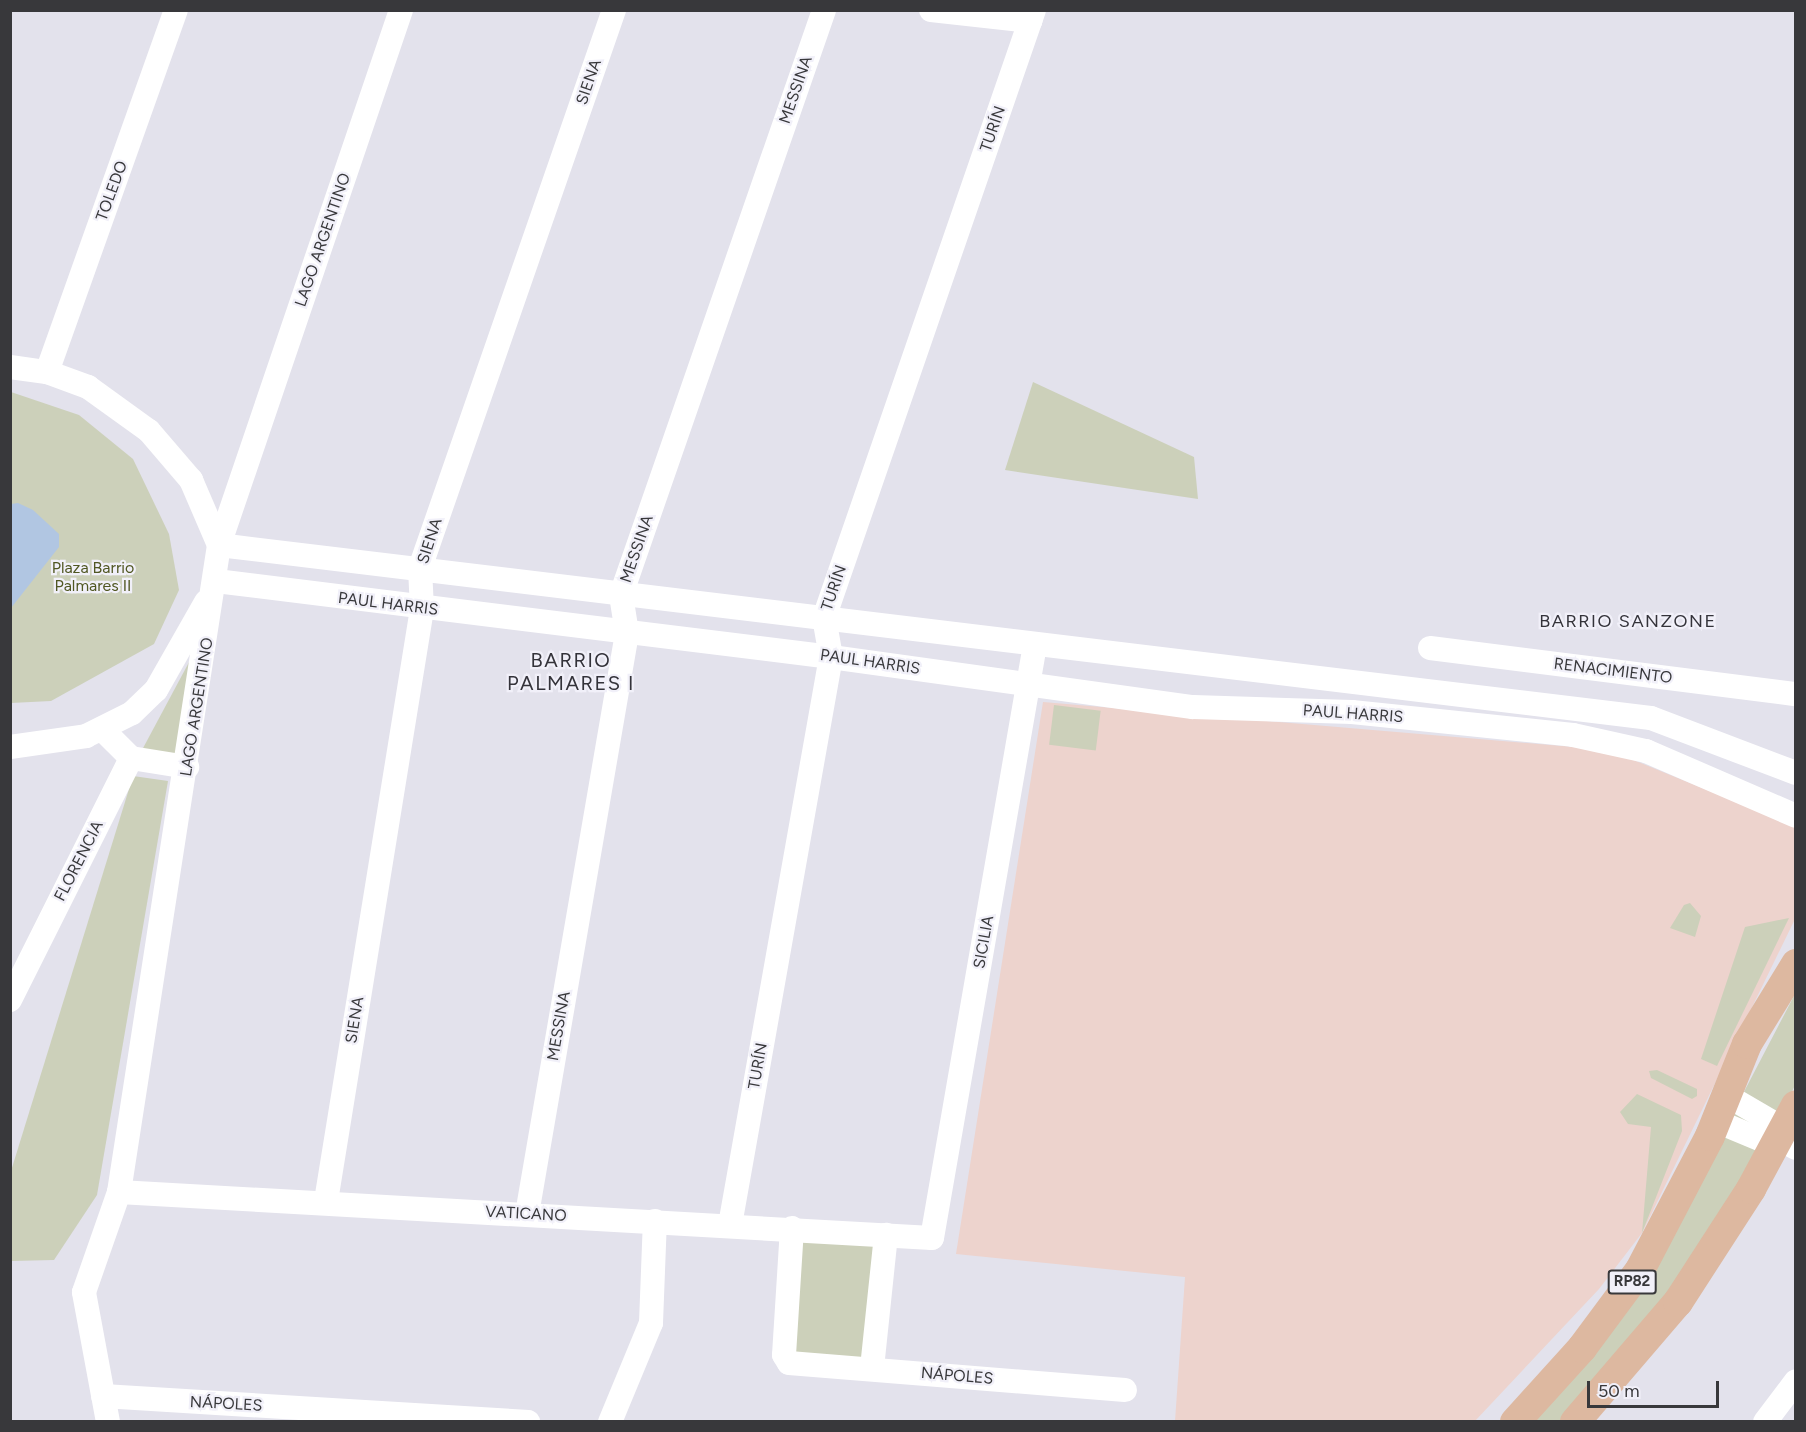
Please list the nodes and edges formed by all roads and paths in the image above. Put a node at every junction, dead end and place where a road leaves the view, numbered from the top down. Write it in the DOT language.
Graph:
graph roads {
  1 [pos="176,10"];
  2 [pos="401,10"];
  3 [pos="614,10"];
  4 [pos="824,10"];
  5 [pos="931,10"];
  6 [pos="1032,16"];
  7 [pos="10,367"];
  8 [pos="47,372"];
  9 [pos="219,545"];
  10 [pos="420,568"];
  11 [pos="216,581"];
  12 [pos="621,596"];
  13 [pos="422,609"];
  14 [pos="824,618"];
  15 [pos="627,633"];
  16 [pos="1035,645"];
  17 [pos="1430,648"];
  18 [pos="831,657"];
  19 [pos="1267,673"];
  20 [pos="1029,684"];
  21 [pos="1796,694"];
  22 [pos="1265,710"];
  23 [pos="1651,718"];
  24 [pos="103,730"];
  25 [pos="10,747"];
  26 [pos="1646,751"];
  27 [pos="131,758"];
  28 [pos="187,767"];
  29 [pos="1796,772"];
  30 [pos="1796,816"];
  31 [pos="1796,964"];
  32 [pos="13,986"];
  33 [pos="1796,1105"];
  34 [pos="1721,1108"];
  35 [pos="1787,1143"];
  36 [pos="119,1192"];
  37 [pos="326,1201"];
  38 [pos="526,1214"];
  39 [pos="656,1221"];
  40 [pos="730,1225"];
  41 [pos="792,1228"];
  42 [pos="886,1235"];
  43 [pos="932,1238"];
  44 [pos="872,1368"];
  45 [pos="1796,1381"];
  46 [pos="1125,1390"];
  47 [pos="103,1396"];
  48 [pos="108,1422"];
  49 [pos="528,1422"];
  50 [pos="610,1422"];
  51 [pos="1515,1422"];
  52 [pos="1575,1422"];
  53 [pos="1765,1422"];
  1 -- 8 [label="street, TOLEDO"];
  2 -- 9 [label="street, LAGO ARGENTINO"];
  3 -- 10 [label="street, SIENA"];
  4 -- 12 [label="street, MESSINA"];
  5 -- 6 [label="street"];
  6 -- 14 [label="street, TURÍN"];
  7 -- 8 [label="street"];
  8 -- 9 [label="street"];
  9 -- 10 [label="street, PAUL HARRIS"];
  9 -- 11 [label="street, LAGO ARGENTINO"];
  10 -- 12 [label="street, PAUL HARRIS"];
  10 -- 13 [label="street, SIENA"];
  11 -- 13 [label="street, PAUL HARRIS"];
  11 -- 24 [label="street"];
  11 -- 28 [label="street, LAGO ARGENTINO"];
  12 -- 14 [label="street, PAUL HARRIS"];
  12 -- 15 [label="street, MESSINA"];
  13 -- 15 [label="street, PAUL HARRIS"];
  13 -- 37 [label="street, SIENA"];
  14 -- 16 [label="street, PAUL HARRIS"];
  14 -- 18 [label="street, TURÍN"];
  15 -- 18 [label="street, PAUL HARRIS"];
  15 -- 38 [label="street, MESSINA"];
  16 -- 19 [label="street, PAUL HARRIS"];
  16 -- 20 [label="street, SICILIA"];
  17 -- 21 [label="street, RENACIMIENTO"];
  18 -- 20 [label="street, PAUL HARRIS"];
  18 -- 40 [label="street, TURÍN"];
  19 -- 22 [label="street"];
  19 -- 23 [label="street, PAUL HARRIS"];
  20 -- 22 [label="street, PAUL HARRIS"];
  20 -- 43 [label="street, SICILIA"];
  22 -- 26 [label="street, PAUL HARRIS"];
  23 -- 26 [label="street"];
  23 -- 29 [label="street, PAUL HARRIS"];
  24 -- 25 [label="street"];
  24 -- 27 [label="street"];
  26 -- 30 [label="street, PAUL HARRIS"];
  27 -- 28 [label="street"];
  27 -- 32 [label="street, FLORENCIA"];
  28 -- 36 [label="street, LAGO ARGENTINO"];
  31 -- 34 [label="main road"];
  33 -- 35 [label="main road"];
  34 -- 35 [label="street"];
  34 -- 51 [label="main road, RP82"];
  35 -- 52 [label="main road"];
  36 -- 37 [label="street, VATICANO"];
  36 -- 47 [label="street, LAGO ARGENTINO"];
  37 -- 38 [label="street, VATICANO"];
  38 -- 39 [label="street, VATICANO"];
  39 -- 40 [label="street, VATICANO"];
  39 -- 50 [label="street"];
  40 -- 41 [label="street, VATICANO"];
  41 -- 42 [label="street, VATICANO"];
  41 -- 44 [label="street, NÁPOLES"];
  42 -- 43 [label="street, VATICANO"];
  42 -- 44 [label="street"];
  44 -- 46 [label="street, NÁPOLES"];
  45 -- 53 [label="street"];
  47 -- 48 [label="street, LAGO ARGENTINO"];
  47 -- 49 [label="street, NÁPOLES"];
}
